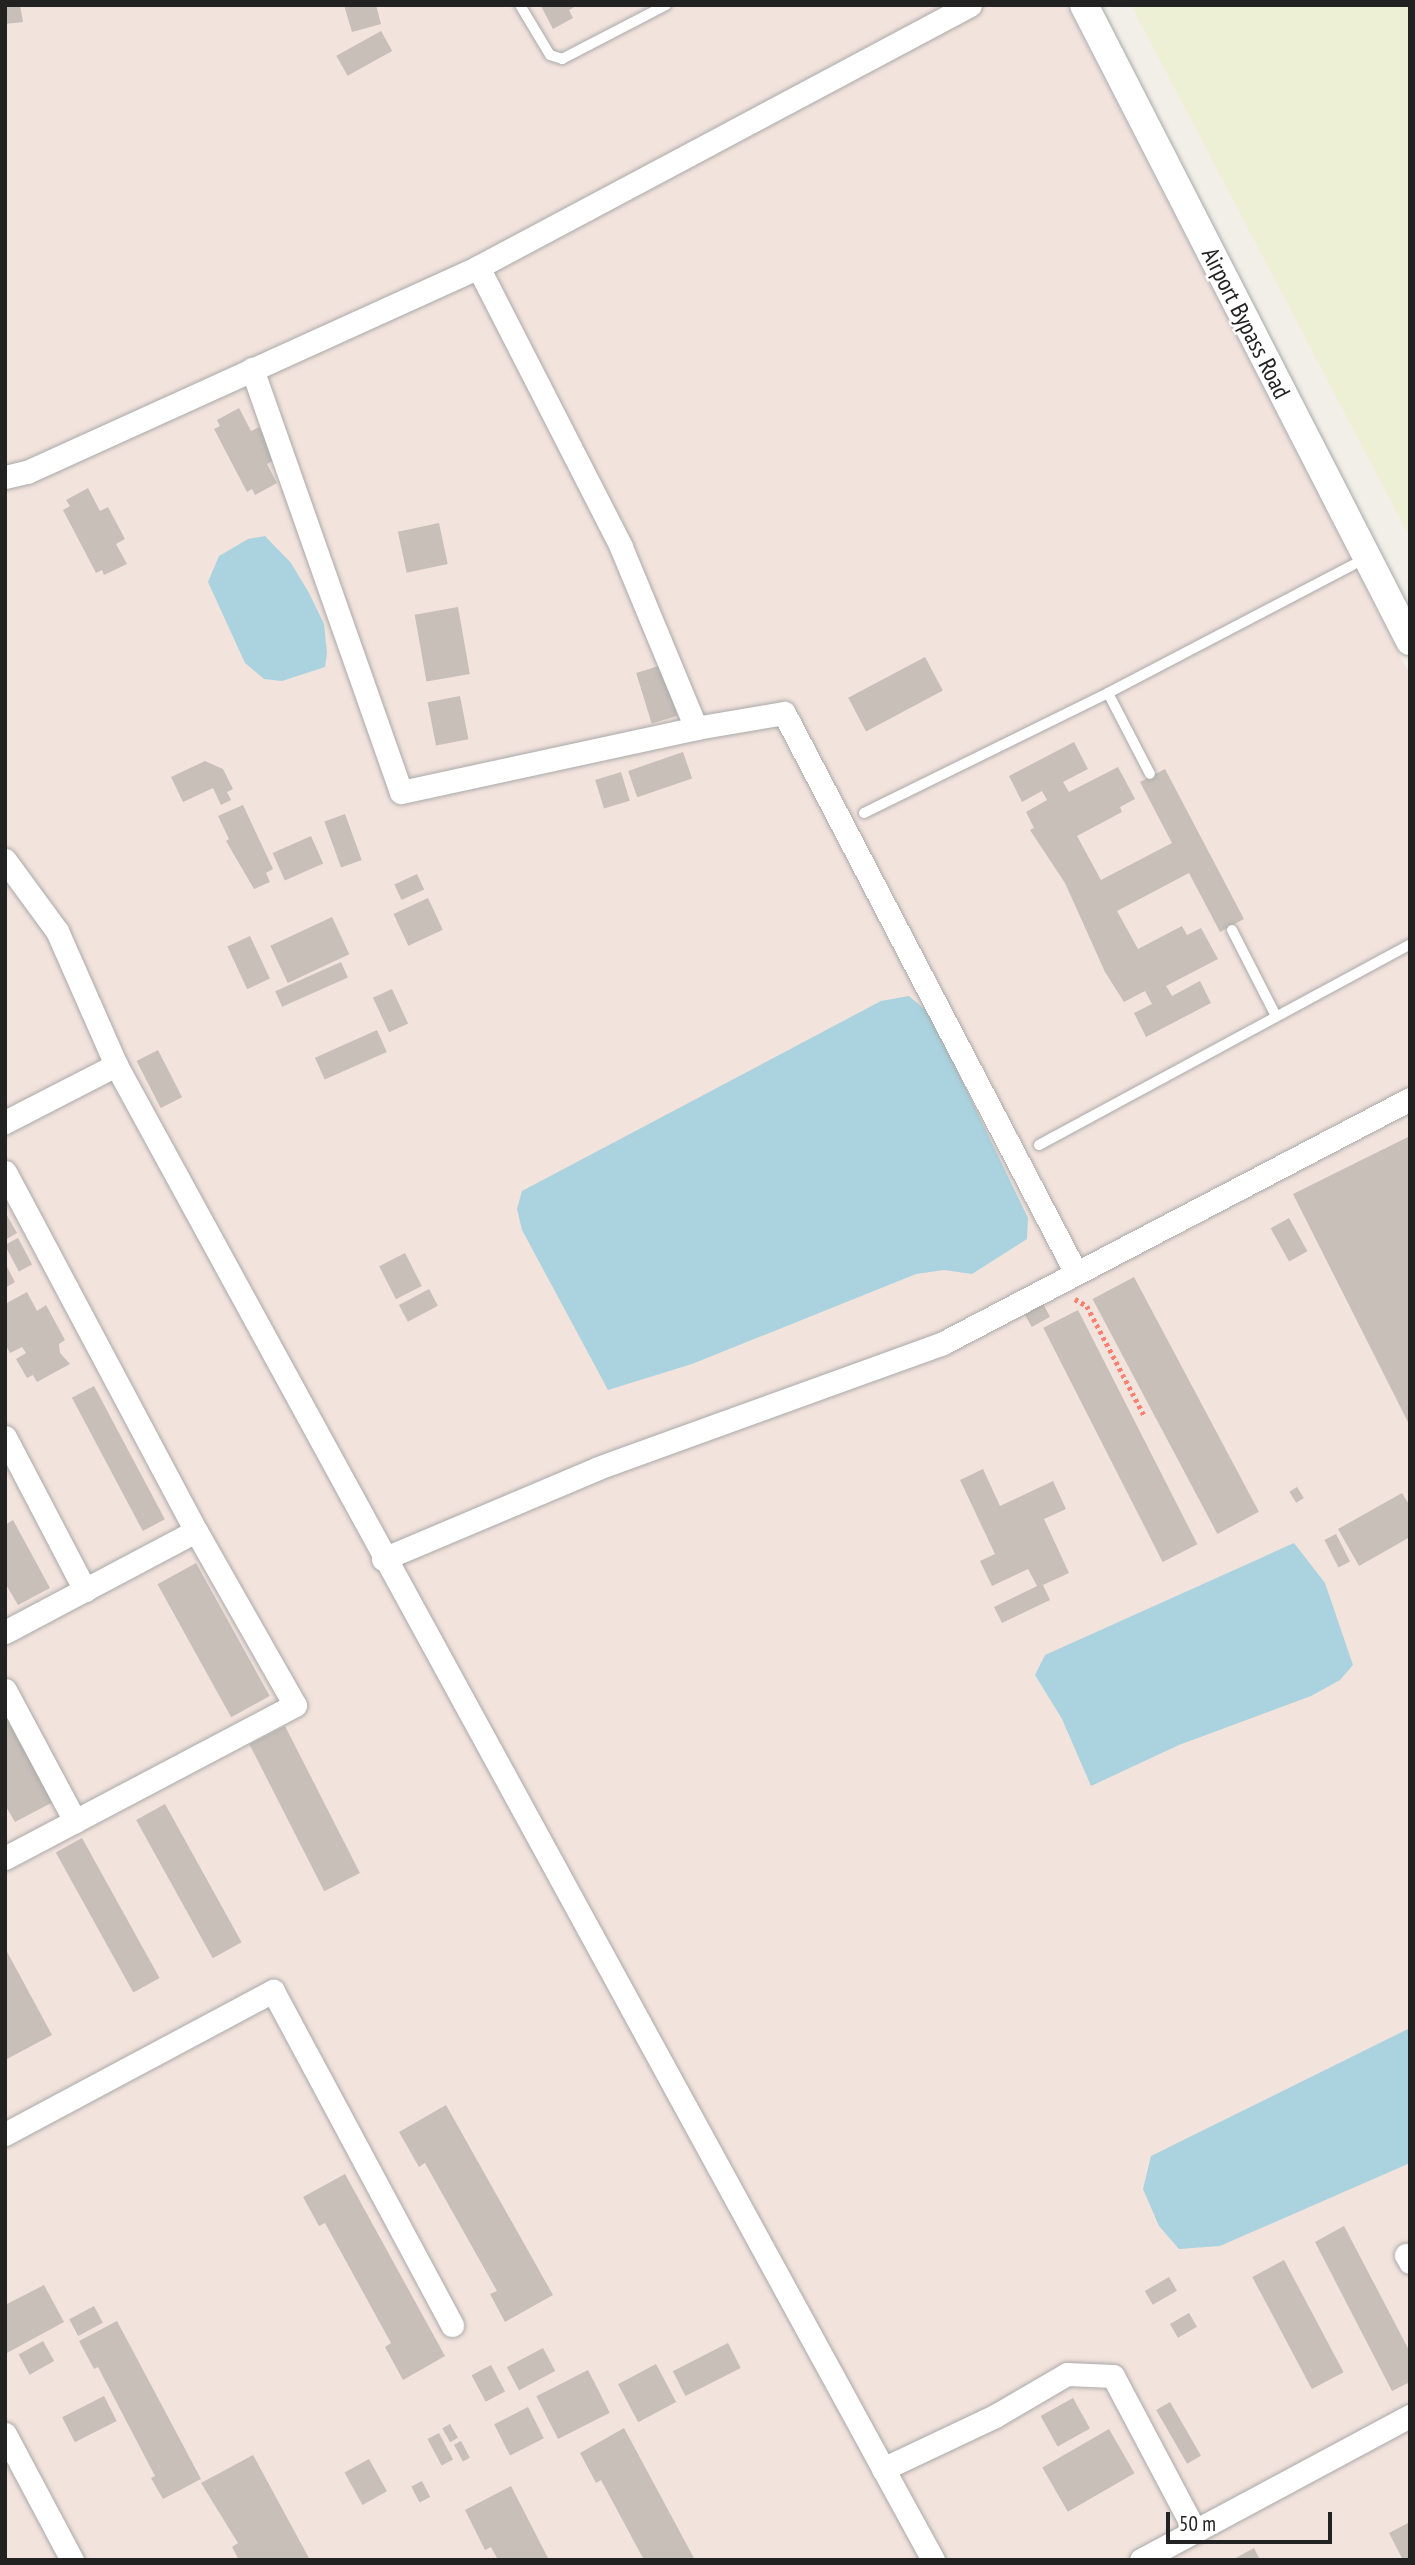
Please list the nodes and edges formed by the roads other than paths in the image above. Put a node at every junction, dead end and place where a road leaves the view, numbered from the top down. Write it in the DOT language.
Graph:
graph roads {
  1 [pos="520,5"];
  2 [pos="970,5"];
  3 [pos="1084,5"];
  4 [pos="660,6"];
  5 [pos="478,267"];
  6 [pos="252,369"];
  7 [pos="5,477"];
  8 [pos="1353,565"];
  9 [pos="1410,641"];
  10 [pos="1108,693"];
  11 [pos="696,728"];
  12 [pos="1150,774"];
  13 [pos="864,813"];
  14 [pos="5,859"];
  15 [pos="1231,929"];
  16 [pos="1410,944"];
  17 [pos="1276,1016"];
  18 [pos="116,1065"];
  19 [pos="1410,1099"];
  20 [pos="5,1122"];
  21 [pos="1039,1145"];
  22 [pos="5,1172"];
  23 [pos="1076,1273"];
  24 [pos="5,1437"];
  25 [pos="196,1531"];
  26 [pos="383,1559"];
  27 [pos="85,1590"];
  28 [pos="5,1632"];
  29 [pos="5,1690"];
  30 [pos="75,1821"];
  31 [pos="5,1858"];
  32 [pos="5,2134"];
  33 [pos="452,2325"];
  34 [pos="1410,2416"];
  35 [pos="5,2434"];
  36 [pos="883,2469"];
  37 [pos="1195,2531"];
  38 [pos="72,2560"];
  39 [pos="933,2560"];
  40 [pos="1141,2560"];
  1 -- 4 [label="lane"];
  2 -- 5 [label="street"];
  3 -- 9 [label="street, Airport Bypass Road"];
  5 -- 6 [label="street"];
  5 -- 11 [label="street"];
  6 -- 7 [label="street"];
  6 -- 11 [label="street"];
  8 -- 10 [label="lane"];
  10 -- 12 [label="lane"];
  10 -- 13 [label="lane"];
  11 -- 23 [label="street"];
  14 -- 18 [label="street"];
  15 -- 17 [label="lane"];
  16 -- 17 [label="lane"];
  17 -- 21 [label="lane"];
  18 -- 20 [label="street"];
  18 -- 26 [label="street"];
  19 -- 23 [label="street"];
  22 -- 25 [label="street"];
  23 -- 26 [label="street"];
  24 -- 27 [label="street"];
  25 -- 27 [label="street"];
  25 -- 30 [label="street"];
  26 -- 36 [label="street"];
  27 -- 28 [label="street"];
  29 -- 30 [label="street"];
  30 -- 31 [label="street"];
  32 -- 33 [label="street"];
  34 -- 37 [label="street"];
  35 -- 38 [label="street"];
  36 -- 37 [label="street"];
  36 -- 39 [label="street"];
  37 -- 40 [label="street"];
}
